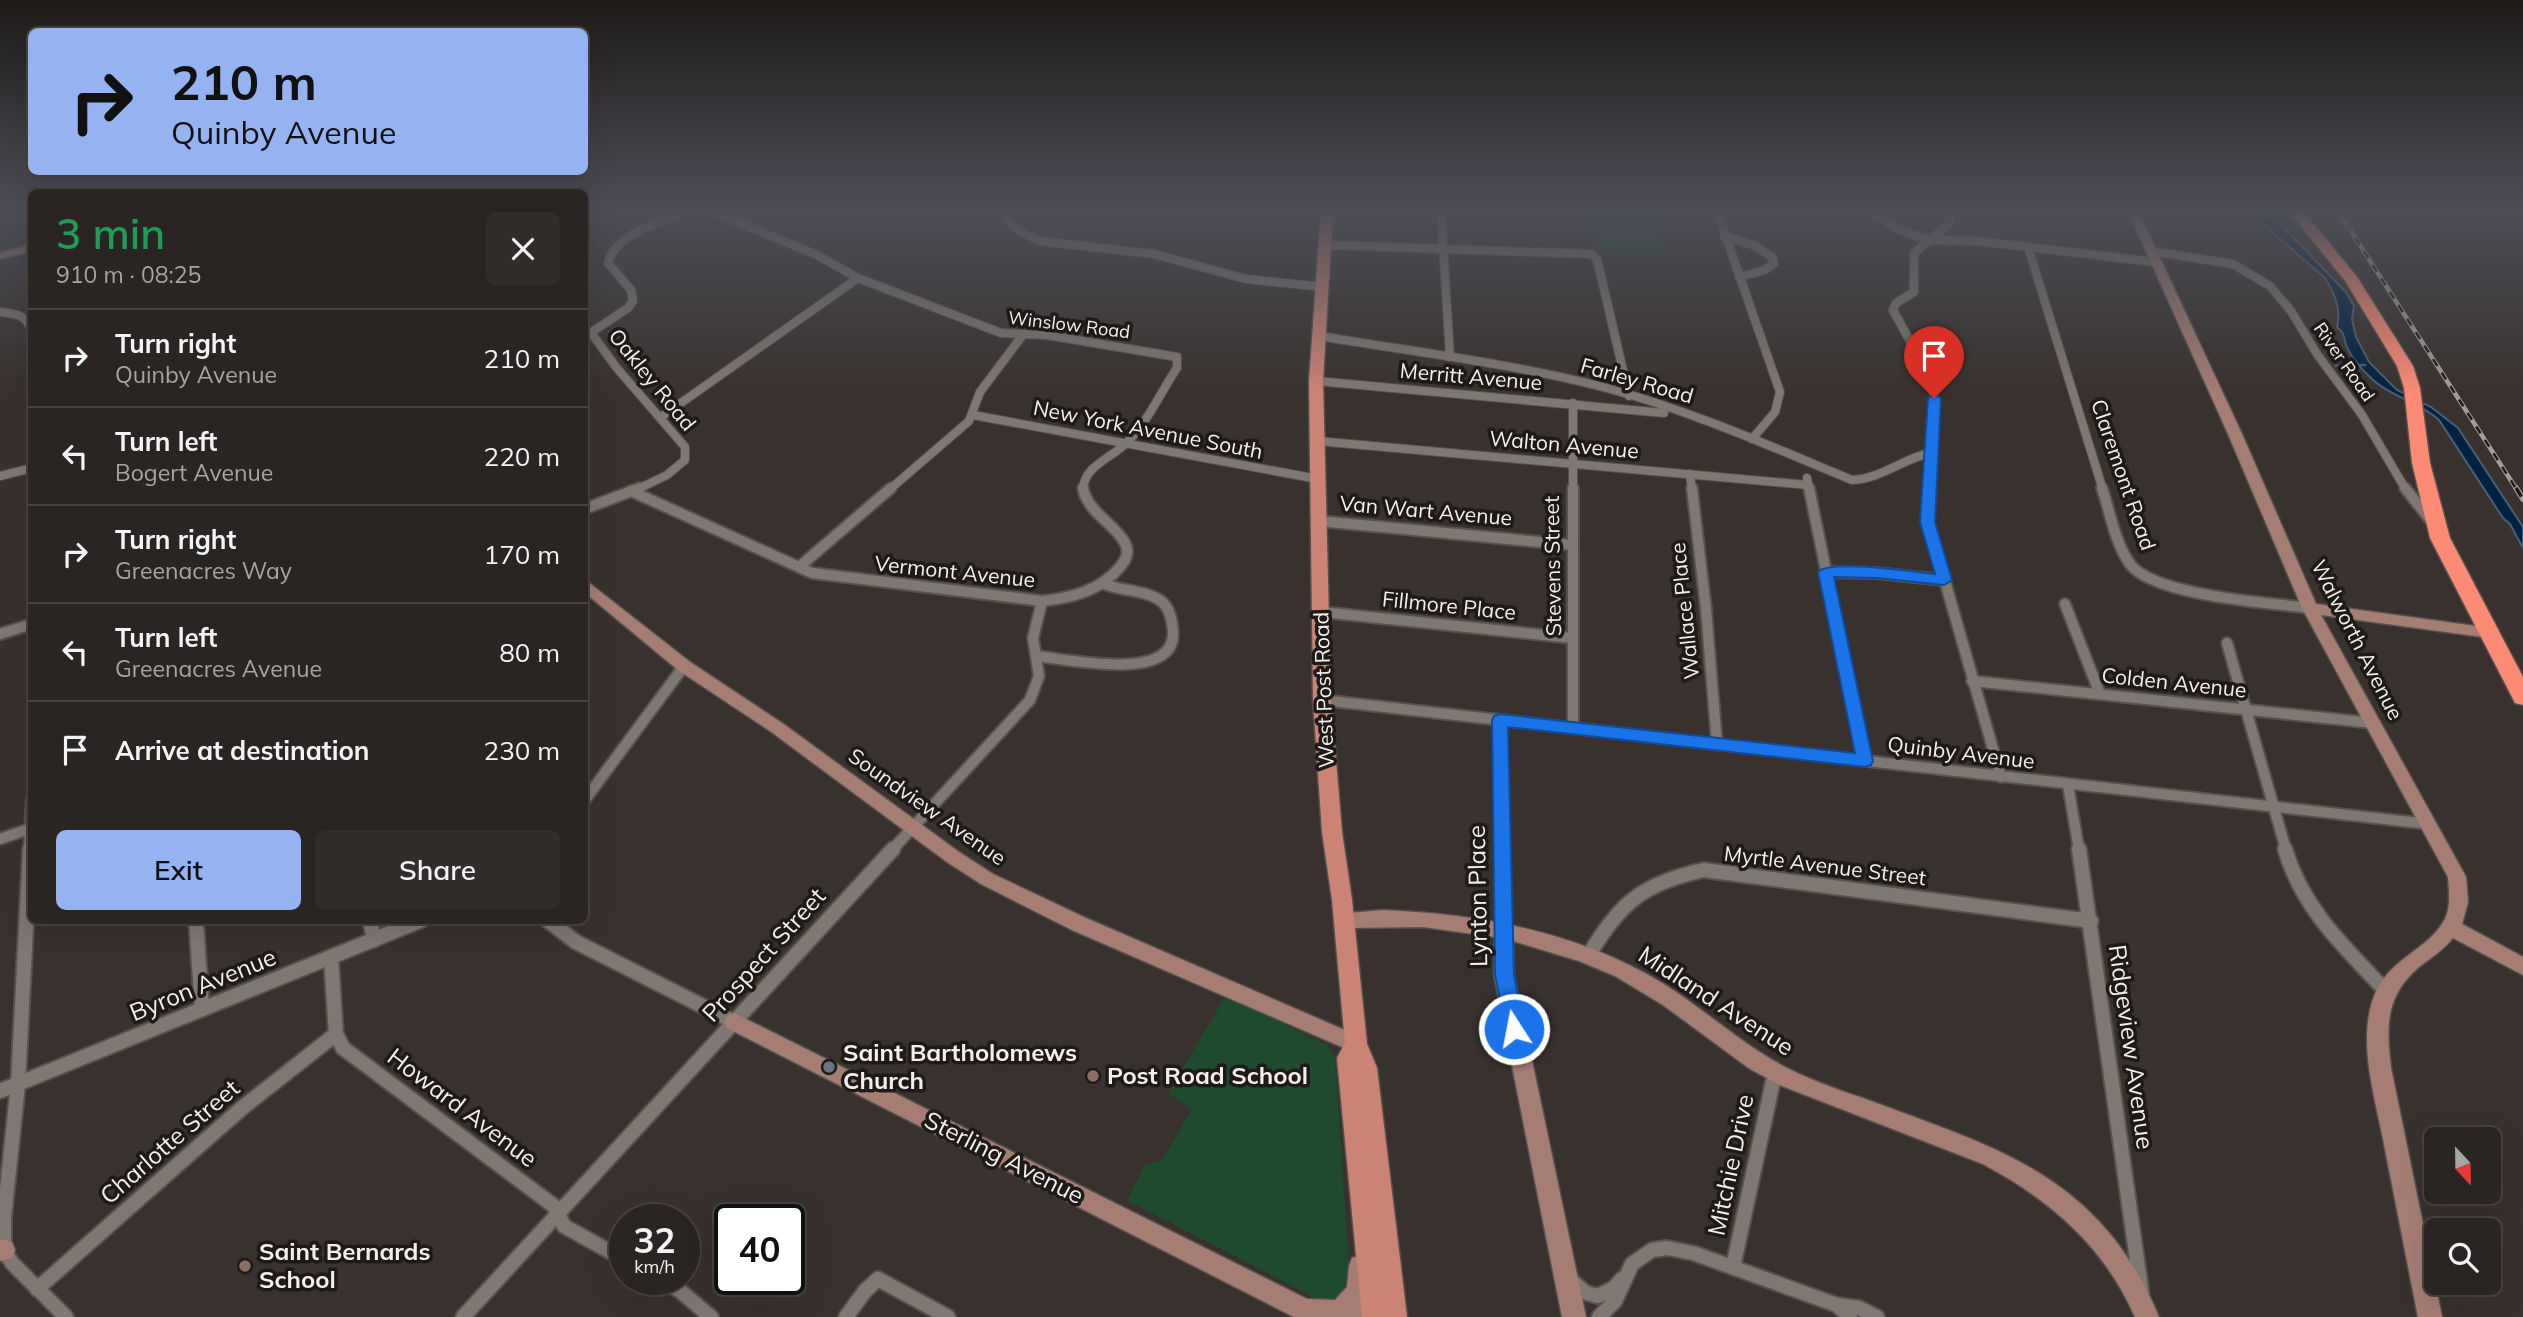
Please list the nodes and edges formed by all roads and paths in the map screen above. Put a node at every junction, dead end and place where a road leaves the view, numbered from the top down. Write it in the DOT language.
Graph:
graph roads {
  1 [pos="616,272"];
  2 [pos="848,272"];
  3 [pos="1222,272"];
  4 [pos="1325,272"];
  5 [pos="1445,272"];
  6 [pos="1600,272"];
  7 [pos="1737,272"];
  8 [pos="1756,272"];
  9 [pos="1914,272"];
  10 [pos="2036,272"];
  11 [pos="2161,272"];
  12 [pos="2248,272"];
  13 [pos="2346,272"];
  14 [pos="2354,272"];
  15 [pos="1739,277"];
  16 [pos="858,278"];
  17 [pos="1324,287"];
  18 [pos="0,312"];
  19 [pos="28,321"];
  20 [pos="588,335"];
  21 [pos="1320,335"];
  22 [pos="1022,336"];
  23 [pos="1450,357"];
  24 [pos="1316,381"];
  25 [pos="1629,396"];
  26 [pos="2416,402"];
  27 [pos="1573,403"];
  28 [pos="1664,413"];
  29 [pos="973,415"];
  30 [pos="661,417"];
  31 [pos="1752,439"];
  32 [pos="1317,441"];
  33 [pos="1126,443"];
  34 [pos="1930,453"];
  35 [pos="1572,464"];
  36 [pos="28,469"];
  37 [pos="1690,474"];
  38 [pos="0,476"];
  39 [pos="1318,479"];
  40 [pos="631,491"];
  41 [pos="588,507"];
  42 [pos="1319,521"];
  43 [pos="2437,528"];
  44 [pos="1572,545"];
  45 [pos="799,567"];
  46 [pos="1826,572"];
  47 [pos="1944,580"];
  48 [pos="1104,584"];
  49 [pos="588,587"];
  50 [pos="1042,601"];
  51 [pos="2065,604"];
  52 [pos="2310,608"];
  53 [pos="1321,612"];
  54 [pos="28,625"];
  55 [pos="0,634"];
  56 [pos="2496,634"];
  57 [pos="1573,638"];
  58 [pos="2227,643"];
  59 [pos="1036,656"];
  60 [pos="684,666"];
  61 [pos="2523,672"];
  62 [pos="1972,681"];
  63 [pos="2100,694"];
  64 [pos="2523,697"];
  65 [pos="1322,700"];
  66 [pos="2246,709"];
  67 [pos="1500,720"];
  68 [pos="2373,723"];
  69 [pos="1573,728"];
  70 [pos="1717,744"];
  71 [pos="1865,761"];
  72 [pos="2001,777"];
  73 [pos="2068,785"];
  74 [pos="588,797"];
  75 [pos="2275,807"];
  76 [pos="2429,824"];
  77 [pos="911,827"];
  78 [pos="28,830"];
  79 [pos="0,839"];
  80 [pos="28,872"];
  81 [pos="1344,920"];
  82 [pos="2091,921"];
  83 [pos="196,924"];
  84 [pos="371,924"];
  85 [pos="412,924"];
  86 [pos="552,924"];
  87 [pos="2451,927"];
  88 [pos="1504,932"];
  89 [pos="374,940"];
  90 [pos="1589,956"];
  91 [pos="331,958"];
  92 [pos="2523,967"];
  93 [pos="2386,991"];
  94 [pos="202,1009"];
  95 [pos="734,1021"];
  96 [pos="336,1034"];
  97 [pos="1356,1044"];
  98 [pos="1775,1072"];
  99 [pos="18,1084"];
  100 [pos="0,1091"];
  101 [pos="1363,1204"];
  102 [pos="558,1213"];
  103 [pos="2,1250"];
  104 [pos="609,1251"];
  105 [pos="1562,1261"];
  106 [pos="1733,1267"];
  107 [pos="1626,1274"];
  108 [pos="37,1289"];
  109 [pos="1359,1290"];
  110 [pos="684,1295"];
  111 [pos="1838,1305"];
  112 [pos="1308,1314"];
  113 [pos="2145,1314"];
  114 [pos="66,1317"];
  115 [pos="463,1317"];
  116 [pos="711,1317"];
  117 [pos="846,1317"];
  118 [pos="948,1317"];
  119 [pos="1357,1317"];
  120 [pos="1375,1317"];
  121 [pos="1394,1317"];
  122 [pos="1574,1317"];
  123 [pos="1599,1317"];
  124 [pos="1850,1317"];
  125 [pos="1877,1317"];
  126 [pos="2431,1317"];
  1 -- 20 [label="street"];
  2 -- 16 [label="street, Winslow Road"];
  3 -- 17 [label="street"];
  4 -- 17 [label="main road, West Post Road"];
  5 -- 23 [label="street"];
  6 -- 25 [label="street"];
  7 -- 15 [label="street"];
  8 -- 15 [label="street"];
  9 -- 34 [label="street"];
  10 -- 52 [label="street, Claremont Road"];
  11 -- 52 [label="street, Walworth Avenue"];
  12 -- 43 [label="street, River Road"];
  13 -- 26 [label="highway"];
  14 -- 26 [label="highway"];
  15 -- 31 [label="street"];
  16 -- 22 [label="street, Winslow Road"];
  16 -- 30 [label="street"];
  17 -- 21 [label="main road, West Post Road"];
  18 -- 19 [label="street"];
  20 -- 30 [label="street, Oakley Road"];
  21 -- 23 [label="street, Farley Road"];
  21 -- 24 [label="main road, West Post Road"];
  22 -- 29 [label="street"];
  22 -- 33 [label="street, Winslow Road"];
  23 -- 25 [label="street, Farley Road"];
  24 -- 27 [label="street, Merritt Avenue"];
  24 -- 32 [label="main road, West Post Road"];
  25 -- 31 [label="street, Farley Road"];
  26 -- 43 [label="highway"];
  26 -- 56 [label="highway"];
  27 -- 28 [label="street, Merritt Avenue"];
  27 -- 35 [label="street, Stevens Street"];
  29 -- 33 [label="street, New York Avenue South"];
  29 -- 45 [label="street"];
  30 -- 40 [label="street, Oakley Road"];
  31 -- 34 [label="street, Farley Road"];
  32 -- 35 [label="street, Walton Avenue"];
  32 -- 39 [label="main road, West Post Road"];
  33 -- 39 [label="street, New York Avenue South"];
  33 -- 48 [label="street"];
  34 -- 47 [label="street"];
  35 -- 37 [label="street, Walton Avenue"];
  35 -- 44 [label="street, Stevens Street"];
  36 -- 38 [label="street"];
  37 -- 46 [label="street, Walton Avenue"];
  37 -- 70 [label="street, Wallace Place"];
  39 -- 42 [label="main road, West Post Road"];
  40 -- 41 [label="street, Oakley Road"];
  40 -- 45 [label="street, Vermont Avenue"];
  42 -- 44 [label="street, Van Wart Avenue"];
  42 -- 53 [label="main road, West Post Road"];
  43 -- 56 [label="highway"];
  44 -- 57 [label="street, Stevens Street"];
  45 -- 50 [label="street, Vermont Avenue"];
  46 -- 47 [label="street"];
  46 -- 71 [label="street"];
  47 -- 62 [label="street"];
  48 -- 50 [label="street, Vermont Avenue"];
  48 -- 59 [label="street"];
  49 -- 60 [label="street, Soundview Avenue"];
  50 -- 59 [label="street, Prospect Street"];
  51 -- 63 [label="street"];
  52 -- 56 [label="street, Claremont Road"];
  52 -- 68 [label="street, Walworth Avenue"];
  53 -- 57 [label="street, Fillmore Place"];
  53 -- 65 [label="main road, West Post Road"];
  54 -- 55 [label="street"];
  56 -- 61 [label="highway"];
  56 -- 64 [label="highway"];
  57 -- 69 [label="street, Stevens Street"];
  58 -- 66 [label="street"];
  59 -- 77 [label="street, Prospect Street"];
  60 -- 74 [label="street"];
  60 -- 77 [label="street, Soundview Avenue"];
  62 -- 63 [label="street, Colden Avenue"];
  62 -- 72 [label="street"];
  63 -- 66 [label="street, Colden Avenue"];
  65 -- 67 [label="street, Quinby Avenue"];
  65 -- 81 [label="main road, West Post Road"];
  66 -- 68 [label="street, Colden Avenue"];
  66 -- 75 [label="street"];
  67 -- 69 [label="street, Quinby Avenue"];
  67 -- 88 [label="street, Lynton Place"];
  68 -- 76 [label="street, Walworth Avenue"];
  69 -- 70 [label="street, Quinby Avenue"];
  70 -- 71 [label="street, Quinby Avenue"];
  71 -- 72 [label="street, Quinby Avenue"];
  72 -- 73 [label="street, Quinby Avenue"];
  73 -- 75 [label="street, Quinby Avenue"];
  73 -- 82 [label="street, Ridgeview Avenue"];
  75 -- 76 [label="street, Quinby Avenue"];
  75 -- 93 [label="street"];
  76 -- 87 [label="street, Walworth Avenue"];
  77 -- 95 [label="street, Prospect Street"];
  77 -- 97 [label="street, Soundview Avenue"];
  78 -- 79 [label="street"];
  80 -- 99 [label="street"];
  81 -- 88 [label="street, Midland Avenue"];
  81 -- 97 [label="main road, West Post Road"];
  82 -- 90 [label="street, Myrtle Avenue Street"];
  82 -- 113 [label="street, Ridgeview Avenue"];
  83 -- 94 [label="street"];
  84 -- 89 [label="street"];
  85 -- 89 [label="street, Byron Avenue"];
  86 -- 95 [label="street, Sterling Avenue"];
  87 -- 92 [label="street"];
  87 -- 93 [label="street"];
  88 -- 90 [label="street, Midland Avenue"];
  88 -- 105 [label="street, Lynton Place"];
  89 -- 91 [label="street, Byron Avenue"];
  90 -- 98 [label="street, Midland Avenue"];
  91 -- 94 [label="street, Byron Avenue"];
  91 -- 96 [label="street"];
  93 -- 126 [label="street"];
  94 -- 99 [label="street, Byron Avenue"];
  95 -- 102 [label="street, Prospect Street"];
  95 -- 112 [label="street, Sterling Avenue"];
  96 -- 102 [label="street, Howard Avenue"];
  96 -- 108 [label="street, Charlotte Street"];
  97 -- 101 [label="main road, West Post Road"];
  97 -- 121 [label="main road, West Post Road"];
  98 -- 106 [label="street, Mitchie Drive"];
  98 -- 113 [label="street, Midland Avenue"];
  99 -- 100 [label="street, Byron Avenue"];
  99 -- 103 [label="street"];
  101 -- 109 [label="street"];
  101 -- 120 [label="main road, West Post Road"];
  102 -- 104 [label="street, Howard Avenue"];
  102 -- 115 [label="street, Prospect Street"];
  103 -- 108 [label="street"];
  105 -- 107 [label="street"];
  105 -- 122 [label="street, Lynton Place"];
  106 -- 107 [label="street"];
  106 -- 111 [label="street"];
  107 -- 123 [label="street"];
  108 -- 114 [label="street"];
  109 -- 112 [label="street"];
  109 -- 119 [label="street"];
  110 -- 116 [label="street"];
  111 -- 124 [label="street"];
  111 -- 125 [label="street"];
  117 -- 118 [label="street"];
}
